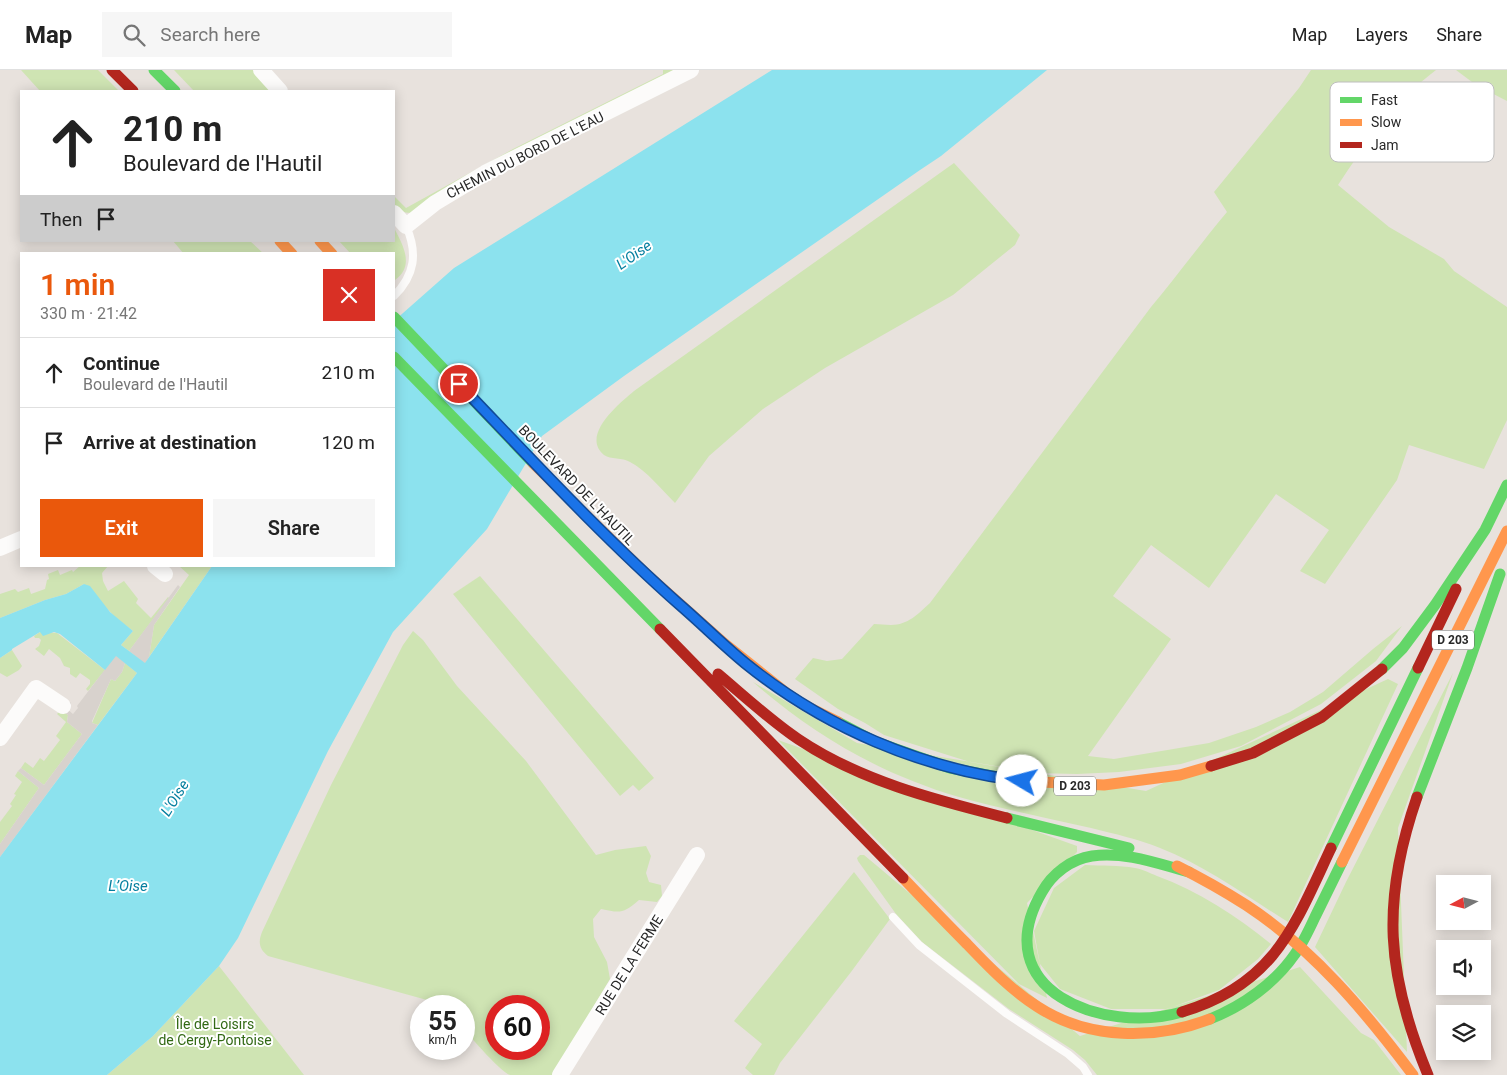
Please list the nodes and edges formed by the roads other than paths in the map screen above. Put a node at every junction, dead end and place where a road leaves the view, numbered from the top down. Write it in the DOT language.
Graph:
graph roads {
  1 [pos="112,70"];
  2 [pos="154,70"];
  3 [pos="261,70"];
  4 [pos="691,70"];
  5 [pos="132,90"];
  6 [pos="174,90"];
  7 [pos="279,90"];
  8 [pos="395,214"];
  9 [pos="406,226"];
  10 [pos="281,242"];
  11 [pos="321,242"];
  12 [pos="290,252"];
  13 [pos="330,252"];
  14 [pos="395,295"];
  15 [pos="395,318"];
  16 [pos="395,358"];
  17 [pos="1507,485"];
  18 [pos="1486,529"];
  19 [pos="1507,531"];
  20 [pos="20,539"];
  21 [pos="0,548"];
  22 [pos="630,561"];
  23 [pos="1504,564"];
  24 [pos="638,606"];
  25 [pos="708,644"];
  26 [pos="63,706"];
  27 [pos="798,725"];
  28 [pos="0,738"];
  29 [pos="882,780"];
  30 [pos="697,856"];
  31 [pos="1189,872"];
  32 [pos="893,917"];
  33 [pos="560,1075"];
  34 [pos="1088,1075"];
  35 [pos="1413,1075"];
  36 [pos="1428,1075"];
  1 -- 5 [label="main road"];
  2 -- 6 [label="main road"];
  3 -- 7 [label="street"];
  4 -- 9 [label="street, CHEMIN DU BORD DE L'EAU"];
  8 -- 9 [label="street"];
  9 -- 14 [label="lane"];
  10 -- 12 [label="main road"];
  11 -- 13 [label="main road"];
  15 -- 22 [label="main road, BOULEVARD DE L'HAUTIL / D 203"];
  16 -- 24 [label="main road, D 203"];
  17 -- 18 [label="main road, D 203"];
  18 -- 22 [label="main road, D 203"];
  18 -- 31 [label="main road"];
  19 -- 24 [label="main road, D 203"];
  20 -- 21 [label="street"];
  22 -- 25 [label="main road, BOULEVARD DE L'HAUTIL"];
  23 -- 36 [label="main road"];
  24 -- 29 [label="main road"];
  26 -- 28 [label="street"];
  27 -- 29 [label="main road"];
  29 -- 31 [label="main road"];
  30 -- 33 [label="street, RUE DE LA FERME"];
  31 -- 35 [label="main road"];
  32 -- 34 [label="lane"];
}
